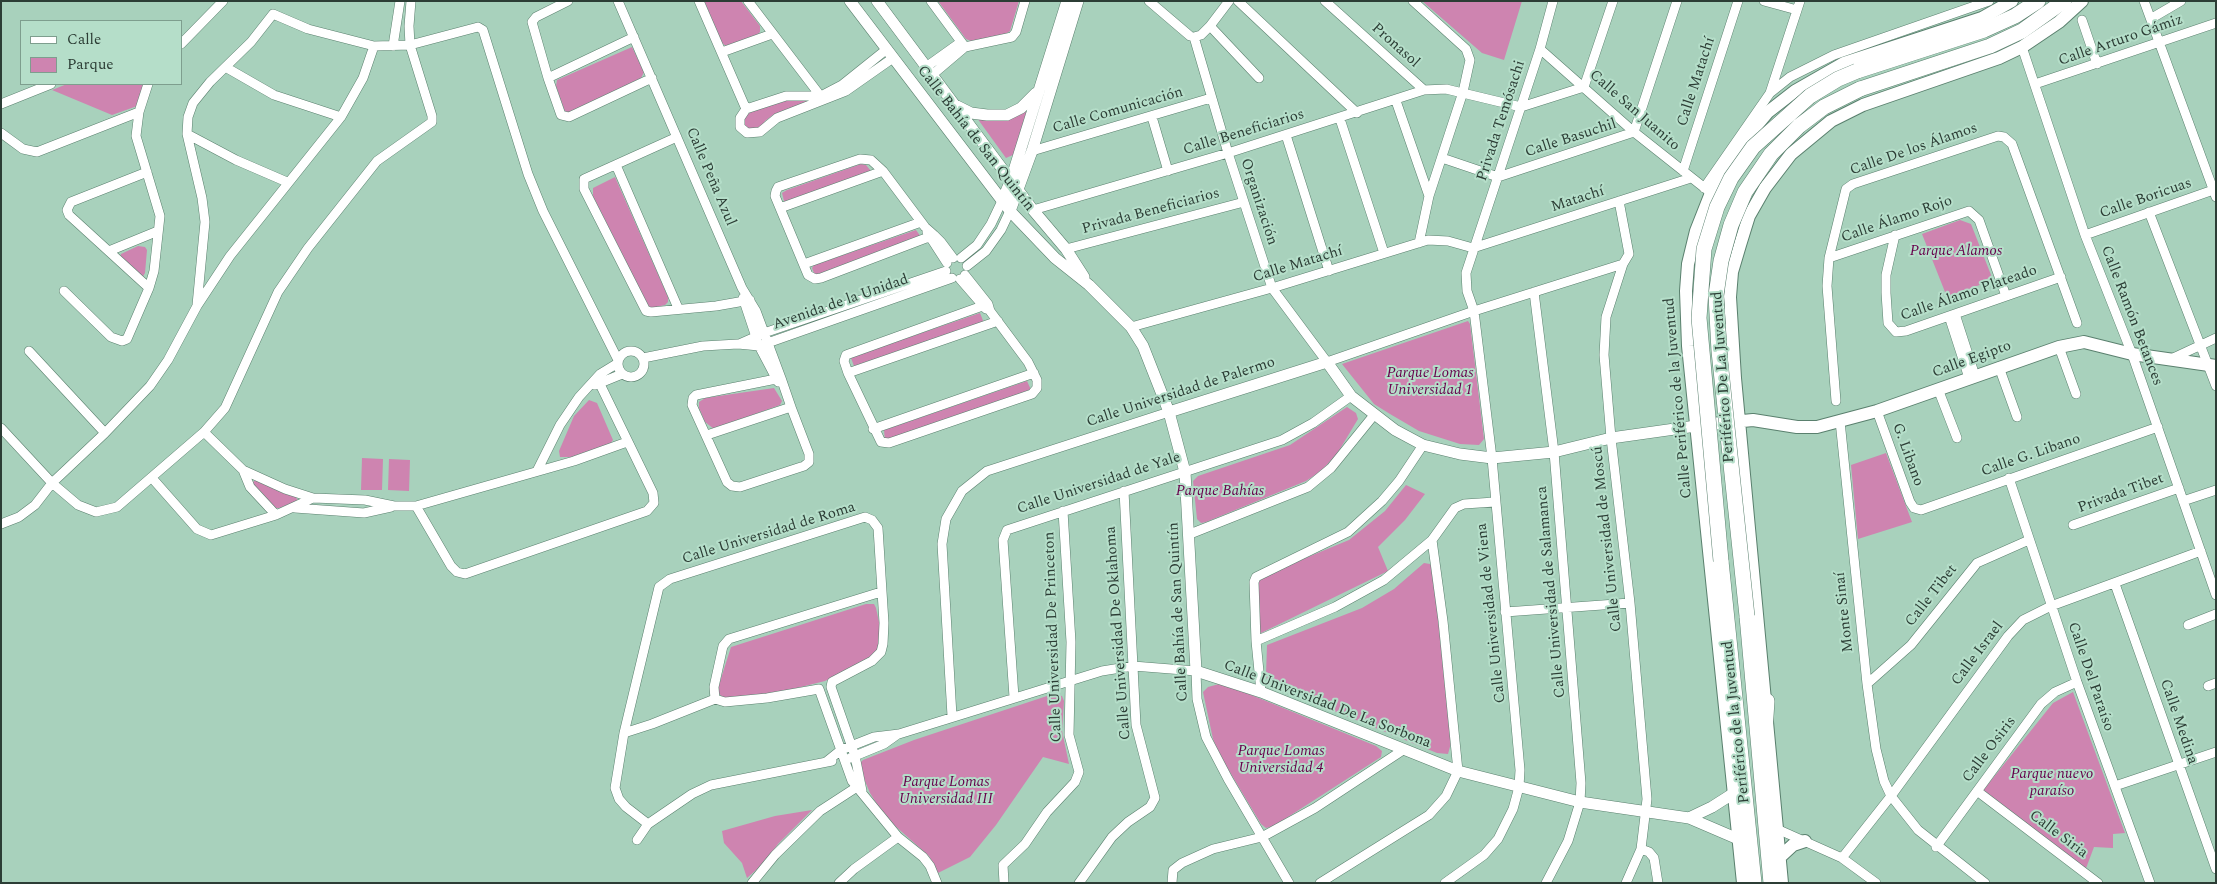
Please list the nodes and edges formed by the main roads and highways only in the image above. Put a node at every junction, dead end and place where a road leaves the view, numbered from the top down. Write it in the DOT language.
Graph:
graph roads {
  1 [pos="2012,1"];
  2 [pos="2038,1"];
  3 [pos="2064,1"];
  4 [pos="2082,1"];
  5 [pos="2212,366"];
  6 [pos="1735,378"];
  7 [pos="1692,380"];
  8 [pos="1740,421"];
  9 [pos="1696,426"];
  10 [pos="1743,451"];
  11 [pos="1700,454"];
  12 [pos="1721,561"];
  13 [pos="1747,616"];
  14 [pos="1724,693"];
  15 [pos="1767,701"];
  16 [pos="1739,739"];
  17 [pos="1762,785"];
  18 [pos="1739,793"];
  19 [pos="1744,839"];
  20 [pos="1805,841"];
  21 [pos="1780,857"];
  22 [pos="1742,883"];
  23 [pos="1754,883"];
  24 [pos="1771,883"];
  25 [pos="1782,883"];
  1 -- 7 [label="main road, Calle Periférico de la Juventud"];
  2 -- 12 [label="highway, Periférico De La Juventud, bridge"];
  3 -- 13 [label="highway, Periférico De La Juventud, bridge"];
  4 -- 6 [label="main road"];
  5 -- 8 [label="main road, Calle Egipto"];
  6 -- 7 [label="main road"];
  6 -- 8 [label="main road"];
  7 -- 9 [label="main road, Calle Periférico de la Juventud"];
  8 -- 9 [label="main road, Calle Egipto"];
  8 -- 10 [label="main road"];
  9 -- 11 [label="main road, Calle Periférico de la Juventud"];
  10 -- 11 [label="main road"];
  10 -- 15 [label="main road"];
  11 -- 14 [label="main road, Calle Periférico de la Juventud"];
  12 -- 16 [label="highway, Periférico de la Juventud"];
  13 -- 17 [label="highway, Periférico de la Juventud"];
  14 -- 16 [label="highway"];
  14 -- 18 [label="main road, Calle Periférico de la Juventud"];
  15 -- 17 [label="highway"];
  15 -- 21 [label="main road"];
  16 -- 18 [label="highway, Periférico de la Juventud"];
  17 -- 24 [label="highway, Periférico de la Juventud"];
  18 -- 19 [label="highway, Periférico de la Juventud"];
  19 -- 22 [label="main road"];
  19 -- 23 [label="highway, Periférico de la Juventud"];
  20 -- 21 [label="main road"];
  21 -- 25 [label="main road"];
}
